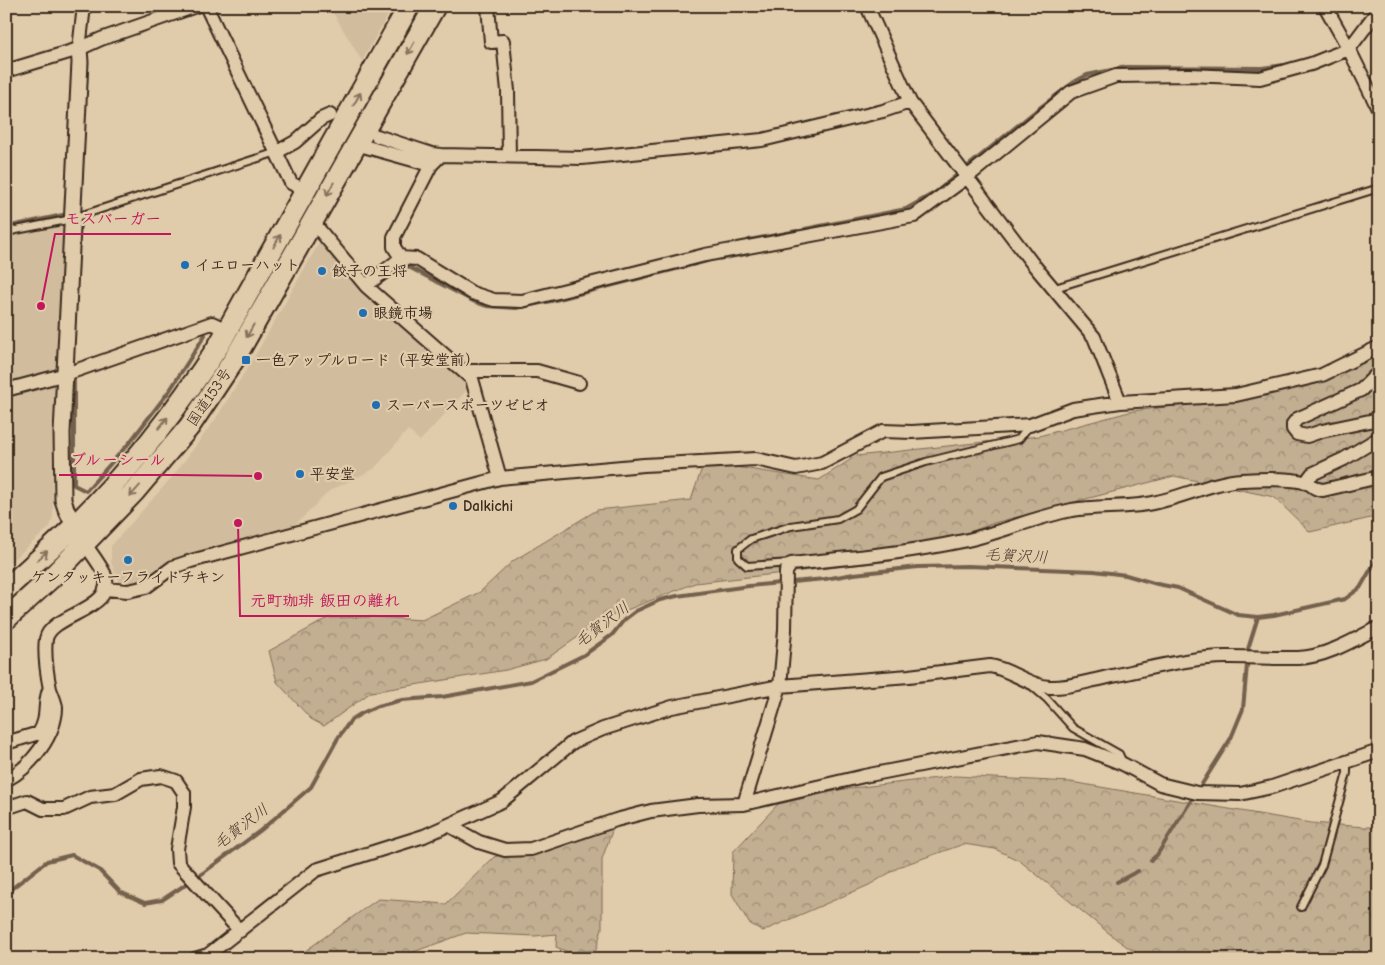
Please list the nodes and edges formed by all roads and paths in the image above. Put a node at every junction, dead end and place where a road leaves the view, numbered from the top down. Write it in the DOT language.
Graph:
graph roads {
  1 [pos="84,6"];
  2 [pos="196,6"];
  3 [pos="206,6"];
  4 [pos="409,6"];
  5 [pos="435,6"];
  6 [pos="488,6"];
  7 [pos="1326,6"];
  8 [pos="869,7"];
  9 [pos="1379,9"];
  10 [pos="1349,48"];
  11 [pos="79,49"];
  12 [pos="6,71"];
  13 [pos="910,102"];
  14 [pos="1379,110"];
  15 [pos="330,115"];
  16 [pos="377,136"];
  17 [pos="356,144"];
  18 [pos="277,152"];
  19 [pos="441,155"];
  20 [pos="509,156"];
  21 [pos="431,165"];
  22 [pos="966,178"];
  23 [pos="1379,188"];
  24 [pos="306,191"];
  25 [pos="74,217"];
  26 [pos="312,222"];
  27 [pos="6,232"];
  28 [pos="401,258"];
  29 [pos="366,286"];
  30 [pos="1054,288"];
  31 [pos="227,330"];
  32 [pos="1379,347"];
  33 [pos="463,371"];
  34 [pos="1379,372"];
  35 [pos="66,379"];
  36 [pos="579,383"];
  37 [pos="6,390"];
  38 [pos="1120,402"];
  39 [pos="1379,419"];
  40 [pos="1030,425"];
  41 [pos="1379,438"];
  42 [pos="1379,477"];
  43 [pos="500,478"];
  44 [pos="1308,483"];
  45 [pos="73,526"];
  46 [pos="85,544"];
  47 [pos="813,562"];
  48 [pos="6,589"];
  49 [pos="104,589"];
  50 [pos="6,619"];
  51 [pos="1379,627"];
  52 [pos="1025,679"];
  53 [pos="780,686"];
  54 [pos="50,688"];
  55 [pos="6,743"];
  56 [pos="1379,751"];
  57 [pos="1347,763"];
  58 [pos="1124,764"];
  59 [pos="6,780"];
  60 [pos="744,804"];
  61 [pos="6,808"];
  62 [pos="450,826"];
  63 [pos="1302,907"];
  64 [pos="240,931"];
  65 [pos="195,959"];
  1 -- 11 [label="street"];
  2 -- 11 [label="street"];
  3 -- 18 [label="street"];
  24 -- 4 [label="highway, 国道153号, one-way"];
  5 -- 17 [label="highway, 国道153号, one-way"];
  6 -- 20 [label="street"];
  7 -- 10 [label="street"];
  8 -- 13 [label="street"];
  9 -- 10 [label="street"];
  10 -- 14 [label="street"];
  10 -- 22 [label="street"];
  11 -- 12 [label="street"];
  11 -- 25 [label="street"];
  13 -- 20 [label="street"];
  13 -- 22 [label="street"];
  15 -- 18 [label="street"];
  16 -- 19 [label="street"];
  17 -- 21 [label="street"];
  17 -- 26 [label="highway, 国道153号, one-way"];
  18 -- 24 [label="street"];
  18 -- 25 [label="lane"];
  19 -- 20 [label="street"];
  19 -- 21 [label="street"];
  21 -- 28 [label="street"];
  22 -- 28 [label="street"];
  22 -- 30 [label="street"];
  23 -- 30 [label="lane"];
  31 -- 24 [label="highway, 国道153号, one-way"];
  25 -- 27 [label="lane"];
  25 -- 35 [label="street"];
  26 -- 29 [label="street"];
  26 -- 46 [label="highway, 国道153号, one-way"];
  28 -- 29 [label="street"];
  29 -- 33 [label="street"];
  30 -- 38 [label="street"];
  31 -- 35 [label="street"];
  45 -- 31 [label="highway, 国道153号, one-way"];
  32 -- 38 [label="street"];
  33 -- 36 [label="street"];
  33 -- 43 [label="street"];
  34 -- 39 [label="street"];
  35 -- 37 [label="street"];
  35 -- 45 [label="street"];
  38 -- 40 [label="street"];
  40 -- 43 [label="street"];
  40 -- 47 [label="lane"];
  41 -- 44 [label="street"];
  42 -- 44 [label="street"];
  43 -- 49 [label="street"];
  44 -- 47 [label="street"];
  45 -- 46 [label="street"];
  48 -- 45 [label="highway, 国道153号, one-way"];
  46 -- 49 [label="street"];
  46 -- 50 [label="highway, 国道153号"];
  47 -- 53 [label="street"];
  49 -- 54 [label="street"];
  51 -- 52 [label="street"];
  52 -- 53 [label="street"];
  52 -- 58 [label="lane"];
  53 -- 60 [label="street"];
  53 -- 62 [label="street"];
  54 -- 55 [label="street"];
  54 -- 59 [label="street"];
  56 -- 57 [label="street"];
  57 -- 58 [label="street"];
  57 -- 63 [label="lane"];
  58 -- 60 [label="street"];
  60 -- 62 [label="street"];
  61 -- 64 [label="street"];
  62 -- 64 [label="street"];
  64 -- 65 [label="street"];
}
